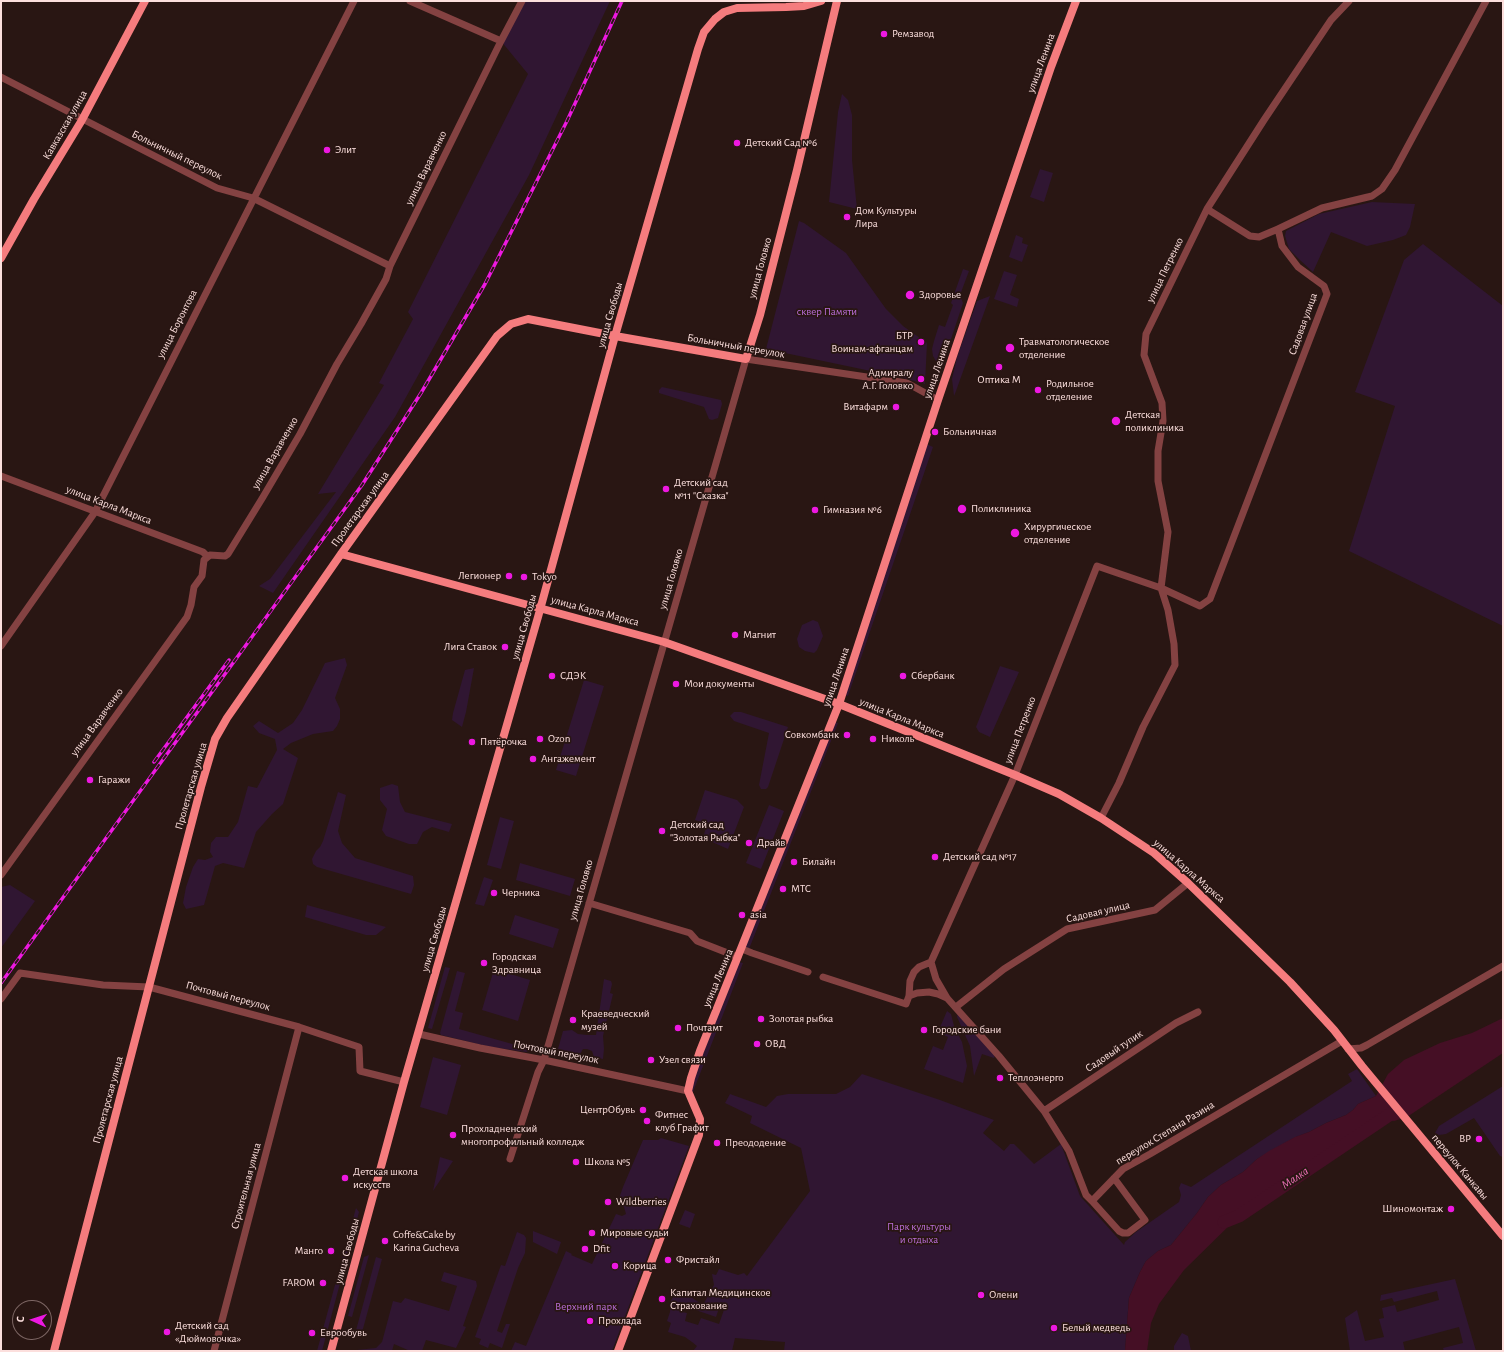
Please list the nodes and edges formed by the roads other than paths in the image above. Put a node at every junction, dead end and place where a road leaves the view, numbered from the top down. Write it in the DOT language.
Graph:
graph roads {
  1 [pos="145,1"];
  2 [pos="354,1"];
  3 [pos="410,1"];
  4 [pos="522,1"];
  5 [pos="821,1"];
  6 [pos="837,1"];
  7 [pos="1076,1"];
  8 [pos="1349,1"];
  9 [pos="1486,1"];
  10 [pos="500,41"];
  11 [pos="1,77"];
  12 [pos="82,120"];
  13 [pos="253,198"];
  14 [pos="1207,210"];
  15 [pos="1278,229"];
  16 [pos="1,258"];
  17 [pos="390,266"];
  18 [pos="528,319"];
  19 [pos="615,336"];
  20 [pos="746,359"];
  21 [pos="938,400"];
  22 [pos="1,476"];
  23 [pos="95,512"];
  24 [pos="341,554"];
  25 [pos="207,556"];
  26 [pos="1161,588"];
  27 [pos="1200,606"];
  28 [pos="541,608"];
  29 [pos="664,642"];
  30 [pos="1,646"];
  31 [pos="839,704"];
  32 [pos="1015,775"];
  33 [pos="1101,818"];
  34 [pos="1,875"];
  35 [pos="1188,883"];
  36 [pos="589,903"];
  37 [pos="742,949"];
  38 [pos="738,957"];
  39 [pos="931,962"];
  40 [pos="1503,966"];
  41 [pos="808,972"];
  42 [pos="823,977"];
  43 [pos="149,987"];
  44 [pos="909,996"];
  45 [pos="947,998"];
  46 [pos="1,999"];
  47 [pos="956,1007"];
  48 [pos="1198,1012"];
  49 [pos="299,1027"];
  50 [pos="419,1034"];
  51 [pos="1342,1041"];
  52 [pos="1348,1049"];
  53 [pos="544,1060"];
  54 [pos="1362,1066"];
  55 [pos="404,1082"];
  56 [pos="688,1091"];
  57 [pos="1044,1111"];
  58 [pos="510,1159"];
  59 [pos="1114,1178"];
  60 [pos="1092,1201"];
  61 [pos="1503,1236"];
  62 [pos="54,1351"];
  63 [pos="214,1351"];
  64 [pos="331,1351"];
  65 [pos="618,1351"];
  1 -- 12 [label="street, Кавказская улица"];
  2 -- 13 [label="street, улица Боронтова"];
  3 -- 10 [label="street"];
  4 -- 10 [label="street, улица Варавченко"];
  5 -- 19 [label="street, улица Свободы"];
  6 -- 20 [label="street, улица Головко"];
  7 -- 21 [label="street, улица Ленина"];
  8 -- 14 [label="street, улица Петренко"];
  9 -- 15 [label="street"];
  10 -- 17 [label="street, улица Варавченко"];
  11 -- 12 [label="street, Больничный переулок"];
  12 -- 13 [label="street, Больничный переулок"];
  12 -- 16 [label="street, Кавказская улица"];
  13 -- 17 [label="street, Больничный переулок"];
  13 -- 23 [label="street, улица Боронтова"];
  14 -- 15 [label="street"];
  14 -- 26 [label="street, улица Петренко"];
  15 -- 27 [label="street, Садовая улица"];
  17 -- 25 [label="street, улица Варавченко"];
  18 -- 19 [label="street, Больничный переулок"];
  18 -- 24 [label="street, Пролетарская улица"];
  19 -- 20 [label="street, Больничный переулок"];
  19 -- 28 [label="street, улица Свободы"];
  20 -- 21 [label="street, Больничный переулок"];
  20 -- 29 [label="street, улица Головко"];
  21 -- 31 [label="street, улица Ленина"];
  22 -- 23 [label="street, улица Карла Маркса"];
  23 -- 25 [label="street, улица Карла Маркса"];
  23 -- 30 [label="street, улица Боронтова"];
  24 -- 28 [label="street, улица Карла Маркса"];
  24 -- 43 [label="street, Пролетарская улица"];
  25 -- 34 [label="street, улица Варавченко"];
  26 -- 27 [label="street, улица Петренко"];
  26 -- 32 [label="street, улица Петренко"];
  26 -- 33 [label="street"];
  28 -- 29 [label="street, улица Карла Маркса"];
  28 -- 50 [label="street, улица Свободы"];
  29 -- 31 [label="street, улица Карла Маркса"];
  29 -- 36 [label="street, улица Головко"];
  31 -- 32 [label="street, улица Карла Маркса"];
  31 -- 37 [label="street, улица Ленина"];
  32 -- 33 [label="street, улица Карла Маркса"];
  32 -- 39 [label="street, улица Петренко"];
  33 -- 35 [label="street, улица Карла Маркса"];
  35 -- 47 [label="street, Садовая улица"];
  35 -- 51 [label="street, улица Карла Маркса"];
  36 -- 38 [label="street"];
  36 -- 53 [label="street, улица Головко"];
  37 -- 38 [label="street, улица Ленина"];
  37 -- 41 [label="street"];
  38 -- 56 [label="street, улица Ленина"];
  39 -- 44 [label="street"];
  39 -- 45 [label="street"];
  40 -- 52 [label="street"];
  42 -- 44 [label="street"];
  43 -- 46 [label="street, Почтовый переулок"];
  43 -- 49 [label="street, Почтовый переулок"];
  43 -- 62 [label="street, Пролетарская улица"];
  44 -- 45 [label="street"];
  45 -- 47 [label="street"];
  47 -- 57 [label="street"];
  48 -- 57 [label="street, Садовый тупик"];
  49 -- 55 [label="street, Почтовый переулок"];
  49 -- 63 [label="street, Строительная улица"];
  50 -- 53 [label="street, Почтовый переулок"];
  50 -- 55 [label="street, улица Свободы"];
  51 -- 52 [label="street, улица Карла Маркса"];
  51 -- 59 [label="street, переулок Степана Разина"];
  52 -- 54 [label="street, улица Карла Маркса"];
  53 -- 56 [label="street, Почтовый переулок"];
  53 -- 58 [label="street, улица Головко"];
  54 -- 61 [label="street, переулок Канкавы"];
  55 -- 64 [label="street, улица Свободы"];
  56 -- 65 [label="street"];
  57 -- 60 [label="street"];
  59 -- 60 [label="street, переулок Степана Разина"];
  59 -- 60 [label="street"];
}
